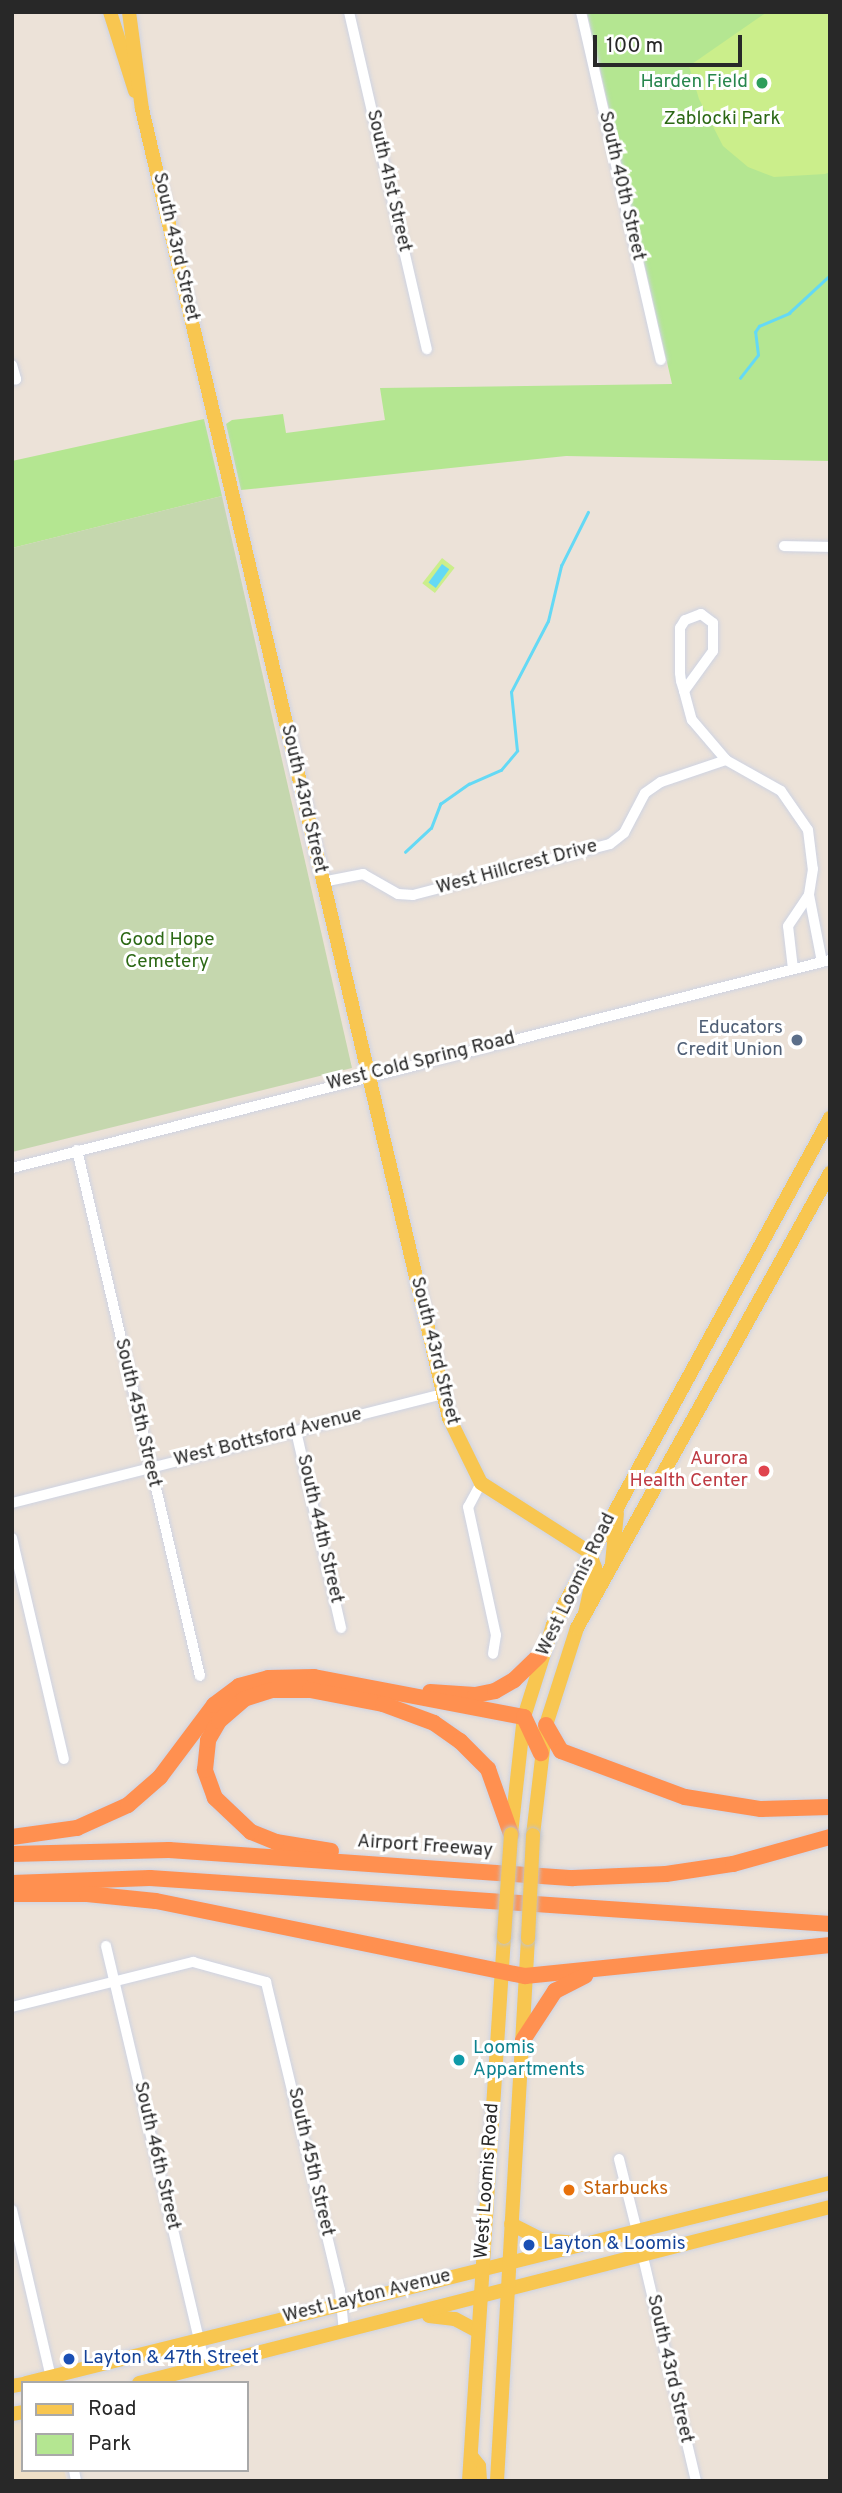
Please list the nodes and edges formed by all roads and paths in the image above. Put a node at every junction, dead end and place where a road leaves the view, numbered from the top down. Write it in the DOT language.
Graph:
graph roads {
  1 [pos="110,12"];
  2 [pos="129,12"];
  3 [pos="349,12"];
  4 [pos="581,12"];
  5 [pos="142,109"];
  6 [pos="427,349"];
  7 [pos="661,360"];
  8 [pos="12,365"];
  9 [pos="14,379"];
  10 [pos="784,547"];
  11 [pos="830,547"];
  12 [pos="684,691"];
  13 [pos="726,760"];
  14 [pos="322,882"];
  15 [pos="809,895"];
  16 [pos="826,961"];
  17 [pos="793,970"];
  18 [pos="369,1075"];
  19 [pos="830,1118"];
  20 [pos="77,1150"];
  21 [pos="12,1168"];
  22 [pos="830,1173"];
  23 [pos="764,1236"];
  24 [pos="789,1247"];
  25 [pos="443,1394"];
  26 [pos="296,1431"];
  27 [pos="149,1468"];
  28 [pos="481,1483"];
  29 [pos="624,1489"];
  30 [pos="12,1503"];
  31 [pos="12,1538"];
  32 [pos="589,1552"];
  33 [pos="612,1563"];
  34 [pos="584,1614"];
  35 [pos="341,1628"];
  36 [pos="493,1654"];
  37 [pos="540,1655"];
  38 [pos="200,1676"];
  39 [pos="403,1692"];
  40 [pos="524,1717"];
  41 [pos="546,1725"];
  42 [pos="541,1753"];
  43 [pos="64,1759"];
  44 [pos="830,1807"];
  45 [pos="511,1834"];
  46 [pos="12,1837"];
  47 [pos="830,1837"];
  48 [pos="12,1854"];
  49 [pos="461,1871"];
  50 [pos="12,1883"];
  51 [pos="12,1894"];
  52 [pos="830,1924"];
  53 [pos="830,1945"];
  54 [pos="106,1946"];
  55 [pos="600,1970"];
  56 [pos="502,1974"];
  57 [pos="525,1976"];
  58 [pos="114,1981"];
  59 [pos="12,2007"];
  60 [pos="523,2040"];
  61 [pos="619,2159"];
  62 [pos="830,2183"];
  63 [pos="830,2207"];
  64 [pos="12,2210"];
  65 [pos="511,2224"];
  66 [pos="637,2231"];
  67 [pos="587,2242"];
  68 [pos="643,2257"];
  69 [pos="508,2261"];
  70 [pos="481,2267"];
  71 [pos="508,2292"];
  72 [pos="480,2299"];
  73 [pos="341,2303"];
  74 [pos="396,2319"];
  75 [pos="478,2331"];
  76 [pos="344,2332"];
  77 [pos="200,2340"];
  78 [pos="205,2366"];
  79 [pos="52,2380"];
  80 [pos="147,2381"];
  81 [pos="471,2456"];
  82 [pos="469,2481"];
  83 [pos="480,2481"];
  84 [pos="497,2481"];
  85 [pos="696,2481"];
  1 -- 5 [label="main road, South 43rd Street"];
  2 -- 5 [label="main road, South 43rd Street"];
  3 -- 6 [label="street, South 41st Street"];
  4 -- 7 [label="street, South 40th Street"];
  5 -- 14 [label="main road, South 43rd Street"];
  8 -- 9 [label="street"];
  10 -- 11 [label="street"];
  12 -- 12 [label="street"];
  12 -- 13 [label="street"];
  13 -- 14 [label="street, West Hillcrest Drive"];
  13 -- 15 [label="street"];
  14 -- 18 [label="main road, South 43rd Street"];
  15 -- 16 [label="street"];
  15 -- 17 [label="street"];
  16 -- 17 [label="street, West Cold Spring Road"];
  17 -- 18 [label="street, West Cold Spring Road"];
  18 -- 20 [label="street, West Cold Spring Road"];
  18 -- 25 [label="main road, South 43rd Street"];
  19 -- 23 [label="main road, West Loomis Road"];
  20 -- 21 [label="street, West Cold Spring Road"];
  20 -- 27 [label="street, South 45th Street"];
  22 -- 24 [label="main road, West Loomis Road"];
  23 -- 24 [label="main road"];
  23 -- 29 [label="main road, West Loomis Road"];
  24 -- 33 [label="main road, West Loomis Road"];
  25 -- 26 [label="street, West Bottsford Avenue"];
  25 -- 28 [label="main road, South 43rd Street"];
  26 -- 27 [label="street, West Bottsford Avenue"];
  26 -- 35 [label="street, South 44th Street"];
  27 -- 30 [label="street, West Bottsford Avenue"];
  27 -- 38 [label="street, South 45th Street"];
  28 -- 32 [label="main road, South 43rd Street"];
  28 -- 36 [label="street"];
  29 -- 32 [label="main road, West Loomis Road"];
  29 -- 33 [label="main road"];
  31 -- 43 [label="street"];
  32 -- 34 [label="main road"];
  32 -- 37 [label="main road, West Loomis Road"];
  33 -- 34 [label="main road, West Loomis Road"];
  34 -- 41 [label="main road, West Loomis Road"];
  37 -- 39 [label="highway"];
  37 -- 40 [label="main road, West Loomis Road"];
  39 -- 40 [label="highway"];
  39 -- 46 [label="highway"];
  40 -- 42 [label="highway"];
  40 -- 45 [label="main road, West Loomis Road"];
  41 -- 42 [label="main road, West Loomis Road"];
  41 -- 44 [label="highway"];
  42 -- 57 [label="main road, West Loomis Road, bridge"];
  45 -- 49 [label="highway"];
  45 -- 56 [label="main road, West Loomis Road, bridge"];
  47 -- 49 [label="highway, Airport Freeway"];
  48 -- 49 [label="highway, Airport Freeway"];
  50 -- 52 [label="highway"];
  51 -- 56 [label="highway"];
  53 -- 55 [label="highway"];
  54 -- 58 [label="street, South 46th Street"];
  55 -- 57 [label="highway"];
  55 -- 60 [label="highway"];
  56 -- 57 [label="highway"];
  56 -- 70 [label="main road, West Loomis Road"];
  57 -- 60 [label="main road, West Loomis Road"];
  58 -- 59 [label="street"];
  58 -- 73 [label="street, South 45th Street"];
  58 -- 77 [label="street, South 46th Street"];
  60 -- 65 [label="main road, West Loomis Road"];
  61 -- 66 [label="street"];
  62 -- 66 [label="main road, West Layton Avenue"];
  63 -- 68 [label="main road, West Layton Avenue"];
  64 -- 79 [label="street"];
  65 -- 67 [label="main road"];
  65 -- 69 [label="main road, West Loomis Road"];
  66 -- 67 [label="main road, West Layton Avenue"];
  67 -- 69 [label="main road, West Layton Avenue"];
  68 -- 71 [label="main road, West Layton Avenue"];
  68 -- 85 [label="street, South 43rd Street"];
  69 -- 70 [label="main road, West Layton Avenue"];
  69 -- 71 [label="main road, West Loomis Road"];
  70 -- 72 [label="main road, West Loomis Road"];
  70 -- 73 [label="main road, West Layton Avenue"];
  71 -- 72 [label="main road, West Layton Avenue"];
  71 -- 84 [label="main road, West Loomis Road"];
  72 -- 74 [label="main road, West Layton Avenue"];
  72 -- 75 [label="main road, West Loomis Road"];
  73 -- 76 [label="street, South 45th Street"];
  73 -- 77 [label="main road, West Layton Avenue"];
  74 -- 75 [label="main road"];
  74 -- 76 [label="main road, West Layton Avenue"];
  75 -- 81 [label="main road, West Loomis Road"];
  76 -- 78 [label="main road, West Layton Avenue"];
  77 -- 78 [label="street, South 46th Street"];
  77 -- 79 [label="main road, West Layton Avenue"];
  78 -- 80 [label="main road, West Layton Avenue"];
  81 -- 82 [label="main road, West Loomis Road"];
  81 -- 83 [label="main road"];
}
